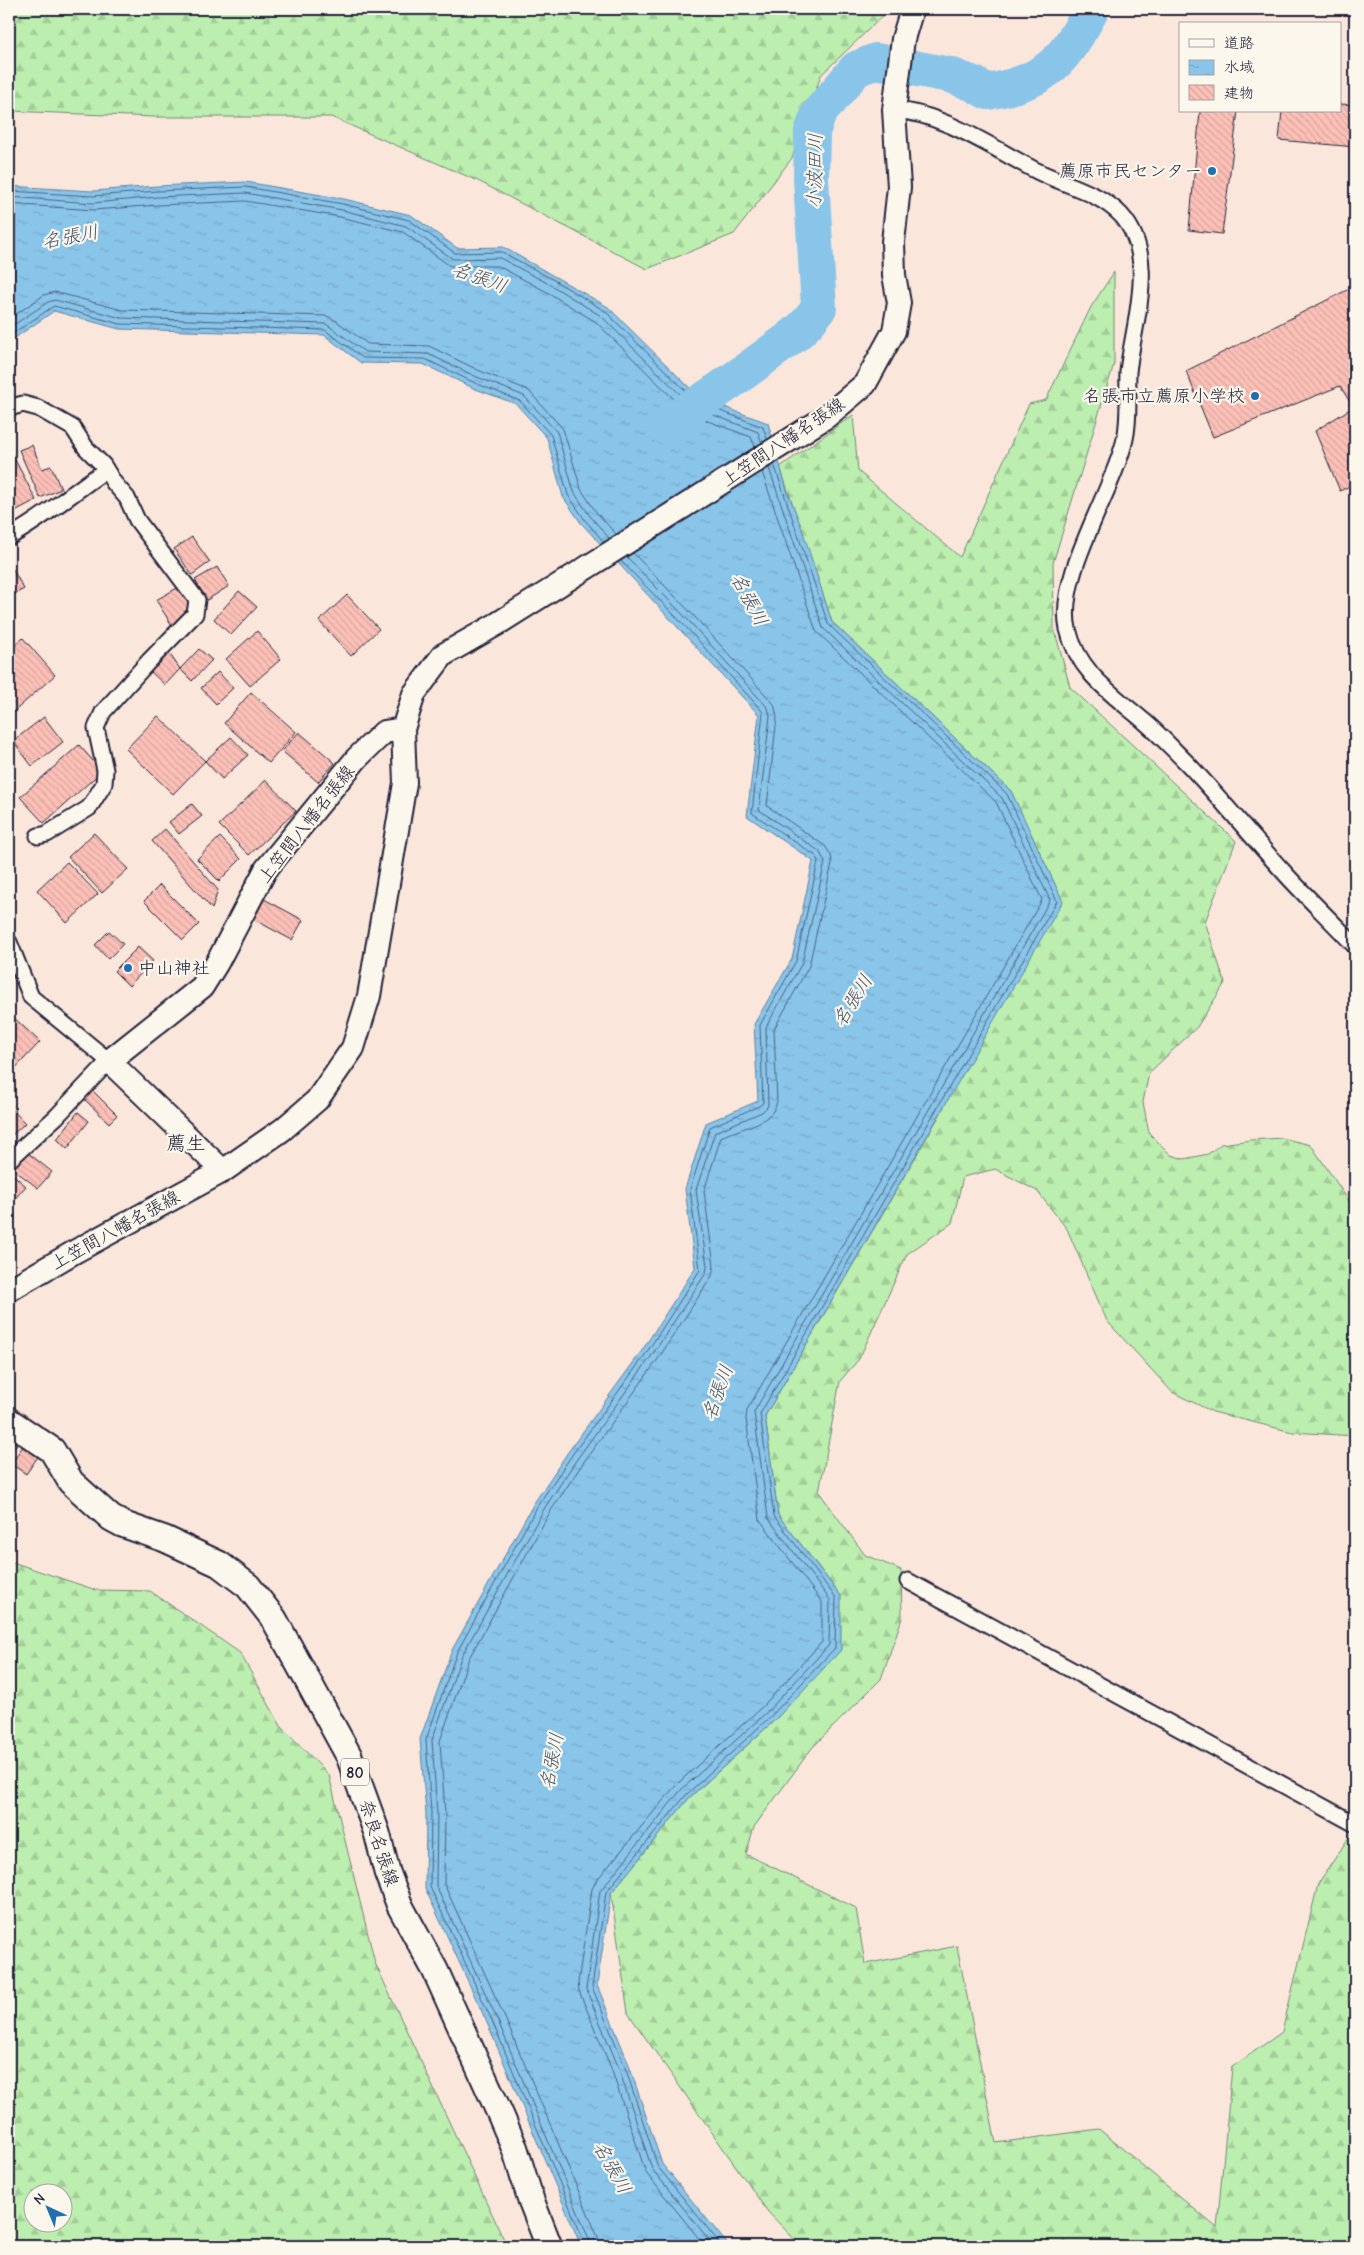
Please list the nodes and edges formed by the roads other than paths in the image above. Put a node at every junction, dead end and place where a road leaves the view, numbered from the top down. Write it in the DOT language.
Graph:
graph roads {
  1 [pos="912,9"];
  2 [pos="895,101"];
  3 [pos="9,408"];
  4 [pos="106,470"];
  5 [pos="9,537"];
  6 [pos="403,729"];
  7 [pos="38,836"];
  8 [pos="9,942"];
  9 [pos="1355,946"];
  10 [pos="109,1061"];
  11 [pos="9,1160"];
  12 [pos="223,1171"];
  13 [pos="9,1290"];
  14 [pos="9,1421"];
  15 [pos="908,1581"];
  16 [pos="1355,1824"];
  17 [pos="549,2246"];
  1 -- 2 [label="main road, 上笠間八幡名張線"];
  2 -- 6 [label="main road, 上笠間八幡名張線"];
  2 -- 9 [label="street"];
  3 -- 4 [label="street"];
  4 -- 5 [label="street"];
  4 -- 7 [label="street"];
  6 -- 10 [label="main road, 上笠間八幡名張線"];
  6 -- 12 [label="main road, 上笠間八幡名張線"];
  8 -- 10 [label="street"];
  10 -- 11 [label="street"];
  10 -- 12 [label="main road"];
  12 -- 13 [label="main road, 上笠間八幡名張線"];
  14 -- 17 [label="main road, 奈良名張線 / 80"];
  15 -- 16 [label="street"];
}
